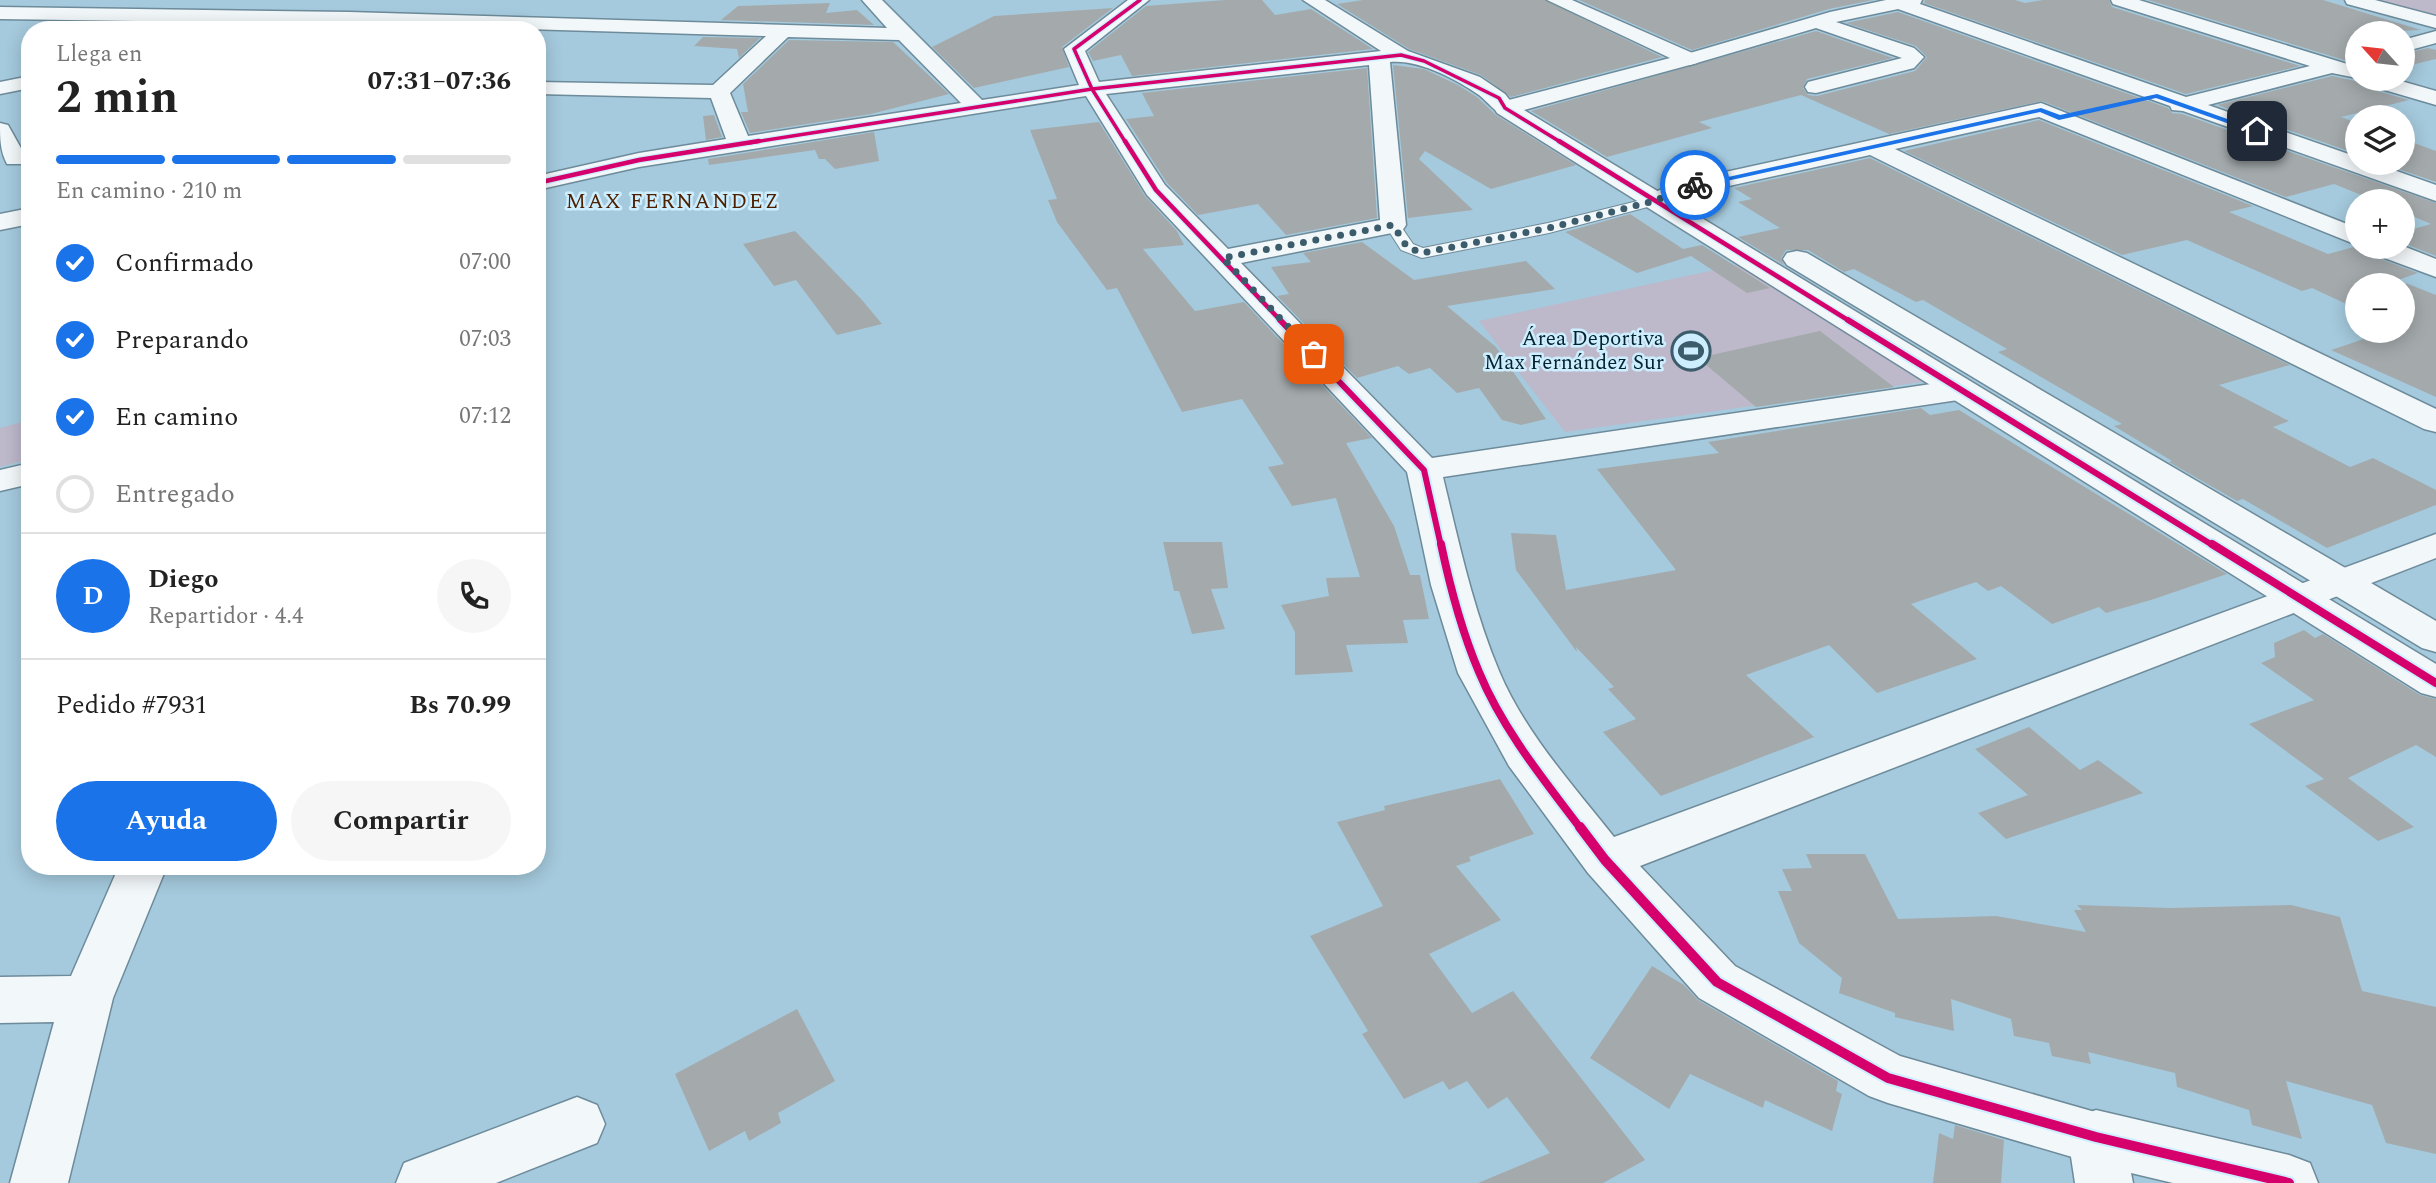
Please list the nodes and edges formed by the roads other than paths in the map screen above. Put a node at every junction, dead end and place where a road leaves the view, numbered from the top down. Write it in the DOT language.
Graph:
graph roads {
  1 [pos="92,0"];
  2 [pos="379,0"];
  3 [pos="871,0"];
  4 [pos="1140,0"];
  5 [pos="1312,0"];
  6 [pos="1556,0"];
  7 [pos="2120,0"];
  8 [pos="2354,0"];
  9 [pos="1906,1"];
  10 [pos="1805,4"];
  11 [pos="0,13"];
  12 [pos="59,14"];
  13 [pos="1837,16"];
  14 [pos="263,21"];
  15 [pos="354,21"];
  16 [pos="1816,22"];
  17 [pos="2436,22"];
  18 [pos="546,28"];
  19 [pos="782,32"];
  20 [pos="903,34"];
  21 [pos="2436,37"];
  22 [pos="2415,43"];
  23 [pos="1390,56"];
  24 [pos="1690,59"];
  25 [pos="2345,63"];
  26 [pos="2332,67"];
  27 [pos="2345,71"];
  28 [pos="21,84"];
  29 [pos="0,88"];
  30 [pos="546,88"];
  31 [pos="1816,88"];
  32 [pos="1092,89"];
  33 [pos="2412,91"];
  34 [pos="719,92"];
  35 [pos="2157,96"];
  36 [pos="2436,98"];
  37 [pos="2120,104"];
  38 [pos="1518,105"];
  39 [pos="2180,105"];
  40 [pos="978,108"];
  41 [pos="2096,110"];
  42 [pos="2059,118"];
  43 [pos="0,130"];
  44 [pos="740,145"];
  45 [pos="1874,146"];
  46 [pos="15,159"];
  47 [pos="546,181"];
  48 [pos="2436,193"];
  49 [pos="1667,195"];
  50 [pos="21,218"];
  51 [pos="0,222"];
  52 [pos="1393,225"];
  53 [pos="2345,232"];
  54 [pos="1223,258"];
  55 [pos="2411,259"];
  56 [pos="2436,269"];
  57 [pos="1958,390"];
  58 [pos="2436,422"];
  59 [pos="1424,470"];
  60 [pos="21,475"];
  61 [pos="0,481"];
  62 [pos="2436,545"];
  63 [pos="2342,583"];
  64 [pos="2300,598"];
  65 [pos="2436,639"];
  66 [pos="2436,683"];
  67 [pos="1605,860"];
  68 [pos="139,875"];
  69 [pos="87,998"];
  70 [pos="0,1000"];
  71 [pos="577,1124"];
  72 [pos="2100,1160"];
  73 [pos="39,1183"];
  74 [pos="425,1183"];
  75 [pos="2289,1183"];
  1 -- 12 [label="street"];
  2 -- 15 [label="street"];
  3 -- 20 [label="street"];
  4 -- 32 [label="street"];
  5 -- 23 [label="street"];
  6 -- 24 [label="street"];
  7 -- 26 [label="street"];
  8 -- 17 [label="street"];
  9 -- 13 [label="street"];
  9 -- 35 [label="street"];
  10 -- 13 [label="street"];
  11 -- 12 [label="street"];
  12 -- 14 [label="street"];
  13 -- 16 [label="street"];
  16 -- 24 [label="street"];
  16 -- 31 [label="street"];
  18 -- 19 [label="street"];
  19 -- 20 [label="street"];
  19 -- 34 [label="street"];
  20 -- 40 [label="street"];
  21 -- 22 [label="street"];
  23 -- 32 [label="street"];
  23 -- 38 [label="street"];
  23 -- 52 [label="street"];
  24 -- 38 [label="street"];
  25 -- 26 [label="street"];
  26 -- 27 [label="street"];
  26 -- 39 [label="street"];
  28 -- 29 [label="street"];
  30 -- 34 [label="street"];
  32 -- 40 [label="street"];
  32 -- 54 [label="street"];
  33 -- 36 [label="street"];
  34 -- 44 [label="street"];
  35 -- 37 [label="street"];
  35 -- 39 [label="street"];
  38 -- 49 [label="street"];
  39 -- 48 [label="street"];
  40 -- 44 [label="street"];
  41 -- 42 [label="street"];
  42 -- 45 [label="street"];
  42 -- 53 [label="street"];
  43 -- 46 [label="street"];
  44 -- 47 [label="street"];
  45 -- 49 [label="street"];
  45 -- 58 [label="street"];
  49 -- 52 [label="lane"];
  49 -- 57 [label="street"];
  49 -- 63 [label="street"];
  50 -- 51 [label="street"];
  52 -- 54 [label="street"];
  54 -- 59 [label="street"];
  55 -- 56 [label="street"];
  57 -- 59 [label="street"];
  57 -- 64 [label="street"];
  59 -- 67 [label="street"];
  60 -- 61 [label="street"];
  62 -- 63 [label="street"];
  63 -- 64 [label="street"];
  63 -- 65 [label="street"];
  64 -- 66 [label="street"];
  64 -- 67 [label="street"];
  67 -- 72 [label="street"];
  68 -- 69 [label="street"];
  69 -- 70 [label="street"];
  69 -- 73 [label="street"];
  71 -- 74 [label="street"];
  72 -- 75 [label="street"];
}
